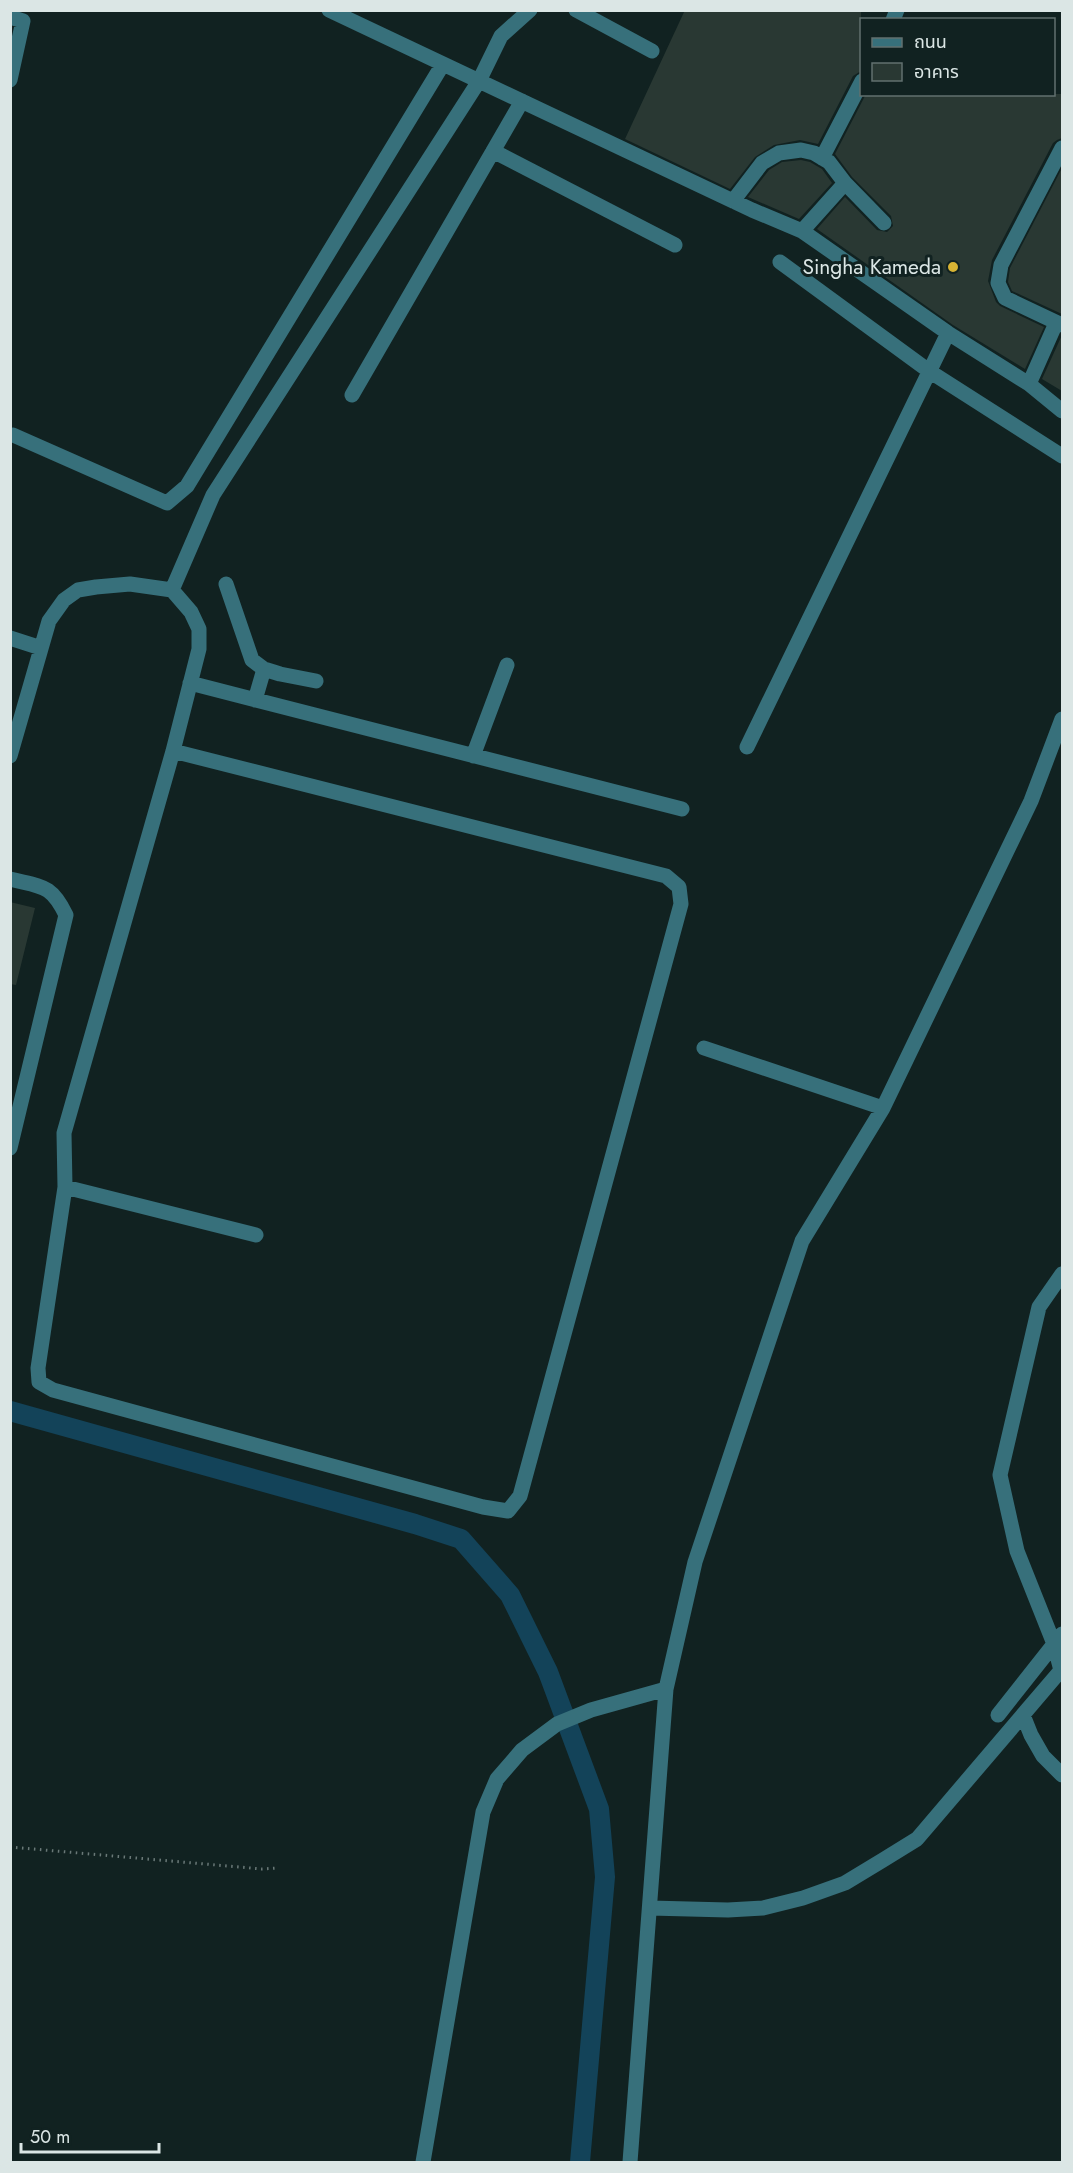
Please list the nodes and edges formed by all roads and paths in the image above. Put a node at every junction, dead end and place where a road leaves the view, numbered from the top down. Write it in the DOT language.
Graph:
graph roads {
  1 [pos="329,10"];
  2 [pos="530,10"];
  3 [pos="576,10"];
  4 [pos="20,16"];
  5 [pos="652,51"];
  6 [pos="443,64"];
  7 [pos="10,80"];
  8 [pos="479,81"];
  9 [pos="860,83"];
  10 [pos="522,101"];
  11 [pos="1062,148"];
  12 [pos="493,151"];
  13 [pos="822,158"];
  14 [pos="845,183"];
  15 [pos="733,201"];
  16 [pos="884,223"];
  17 [pos="802,231"];
  18 [pos="675,245"];
  19 [pos="780,262"];
  20 [pos="1059,324"];
  21 [pos="948,333"];
  22 [pos="929,371"];
  23 [pos="1029,384"];
  24 [pos="352,395"];
  25 [pos="1062,411"];
  26 [pos="13,435"];
  27 [pos="1062,456"];
  28 [pos="226,584"];
  29 [pos="172,590"];
  30 [pos="10,638"];
  31 [pos="42,648"];
  32 [pos="507,666"];
  33 [pos="264,669"];
  34 [pos="316,681"];
  35 [pos="190,683"];
  36 [pos="255,700"];
  37 [pos="1062,719"];
  38 [pos="747,747"];
  39 [pos="173,751"];
  40 [pos="10,756"];
  41 [pos="473,756"];
  42 [pos="682,809"];
  43 [pos="10,879"];
  44 [pos="704,1048"];
  45 [pos="883,1108"];
  46 [pos="10,1148"];
  47 [pos="65,1187"];
  48 [pos="256,1235"];
  49 [pos="1062,1274"];
  50 [pos="1058,1639"];
  51 [pos="1062,1672"];
  52 [pos="666,1689"];
  53 [pos="998,1715"];
  54 [pos="1023,1715"];
  55 [pos="1062,1775"];
  56 [pos="10,1847"];
  57 [pos="277,1868"];
  58 [pos="650,1908"];
  59 [pos="423,2163"];
  60 [pos="630,2163"];
  1 -- 6 [label="street"];
  2 -- 8 [label="street"];
  3 -- 5 [label="street"];
  4 -- 7 [label="street"];
  6 -- 8 [label="street"];
  6 -- 26 [label="street"];
  8 -- 10 [label="street"];
  8 -- 29 [label="street"];
  9 -- 13 [label="street"];
  10 -- 12 [label="street"];
  10 -- 15 [label="street"];
  11 -- 20 [label="street"];
  12 -- 18 [label="street"];
  12 -- 24 [label="street"];
  13 -- 14 [label="street"];
  13 -- 15 [label="street"];
  14 -- 16 [label="street"];
  14 -- 17 [label="street"];
  15 -- 17 [label="street"];
  17 -- 21 [label="street"];
  19 -- 22 [label="street"];
  20 -- 23 [label="street"];
  21 -- 22 [label="street"];
  21 -- 23 [label="street"];
  22 -- 27 [label="street"];
  22 -- 38 [label="street"];
  23 -- 25 [label="street"];
  28 -- 33 [label="street"];
  29 -- 31 [label="street"];
  29 -- 35 [label="street"];
  30 -- 31 [label="street"];
  31 -- 40 [label="street"];
  32 -- 41 [label="street"];
  33 -- 34 [label="street"];
  33 -- 36 [label="street"];
  35 -- 36 [label="street"];
  35 -- 39 [label="street"];
  36 -- 41 [label="street"];
  37 -- 45 [label="street"];
  39 -- 47 [label="street"];
  39 -- 47 [label="street"];
  41 -- 42 [label="street"];
  43 -- 46 [label="street"];
  44 -- 45 [label="street"];
  45 -- 52 [label="street"];
  47 -- 48 [label="street"];
  49 -- 50 [label="street"];
  50 -- 51 [label="street"];
  50 -- 53 [label="street"];
  51 -- 54 [label="street"];
  52 -- 58 [label="street"];
  52 -- 59 [label="street"];
  54 -- 55 [label="street"];
  54 -- 58 [label="street"];
  56 -- 57 [label="path"];
  58 -- 60 [label="street"];
}
